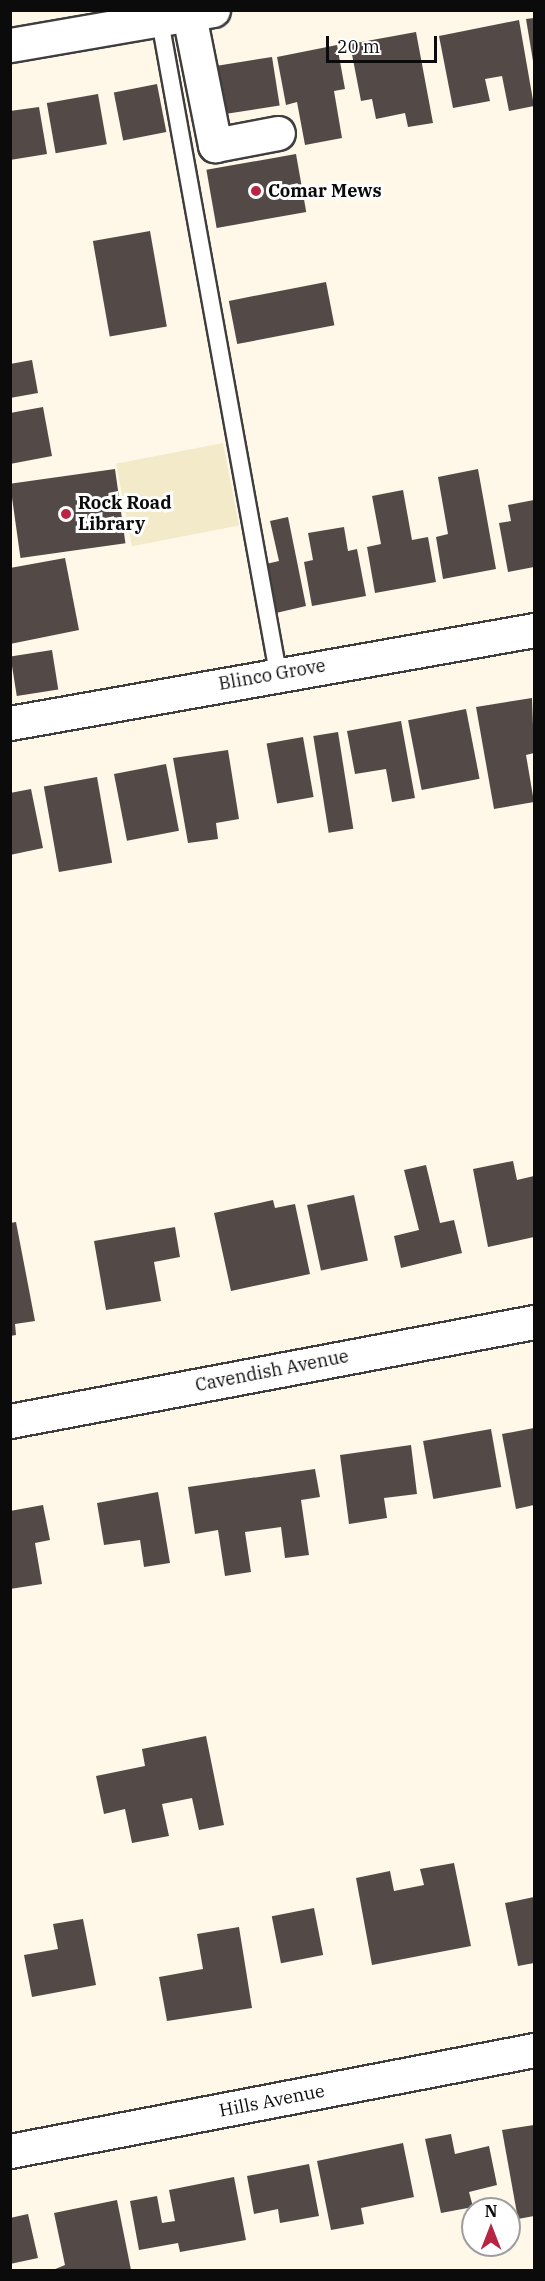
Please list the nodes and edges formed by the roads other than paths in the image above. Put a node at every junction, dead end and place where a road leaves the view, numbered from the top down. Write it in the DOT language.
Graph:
graph roads {
  1 [pos="188,16"];
  2 [pos="10,45"];
  3 [pos="278,133"];
  4 [pos="534,630"];
  5 [pos="278,673"];
  6 [pos="10,723"];
  7 [pos="534,1322"];
  8 [pos="10,1420"];
  9 [pos="534,2050"];
  10 [pos="10,2151"];
  1 -- 2 [label="street"];
  1 -- 3 [label="street"];
  1 -- 5 [label="lane"];
  4 -- 5 [label="street, Blinco Grove"];
  5 -- 6 [label="street, Blinco Grove"];
  7 -- 8 [label="street, Cavendish Avenue"];
  9 -- 10 [label="street, Hills Avenue"];
}
